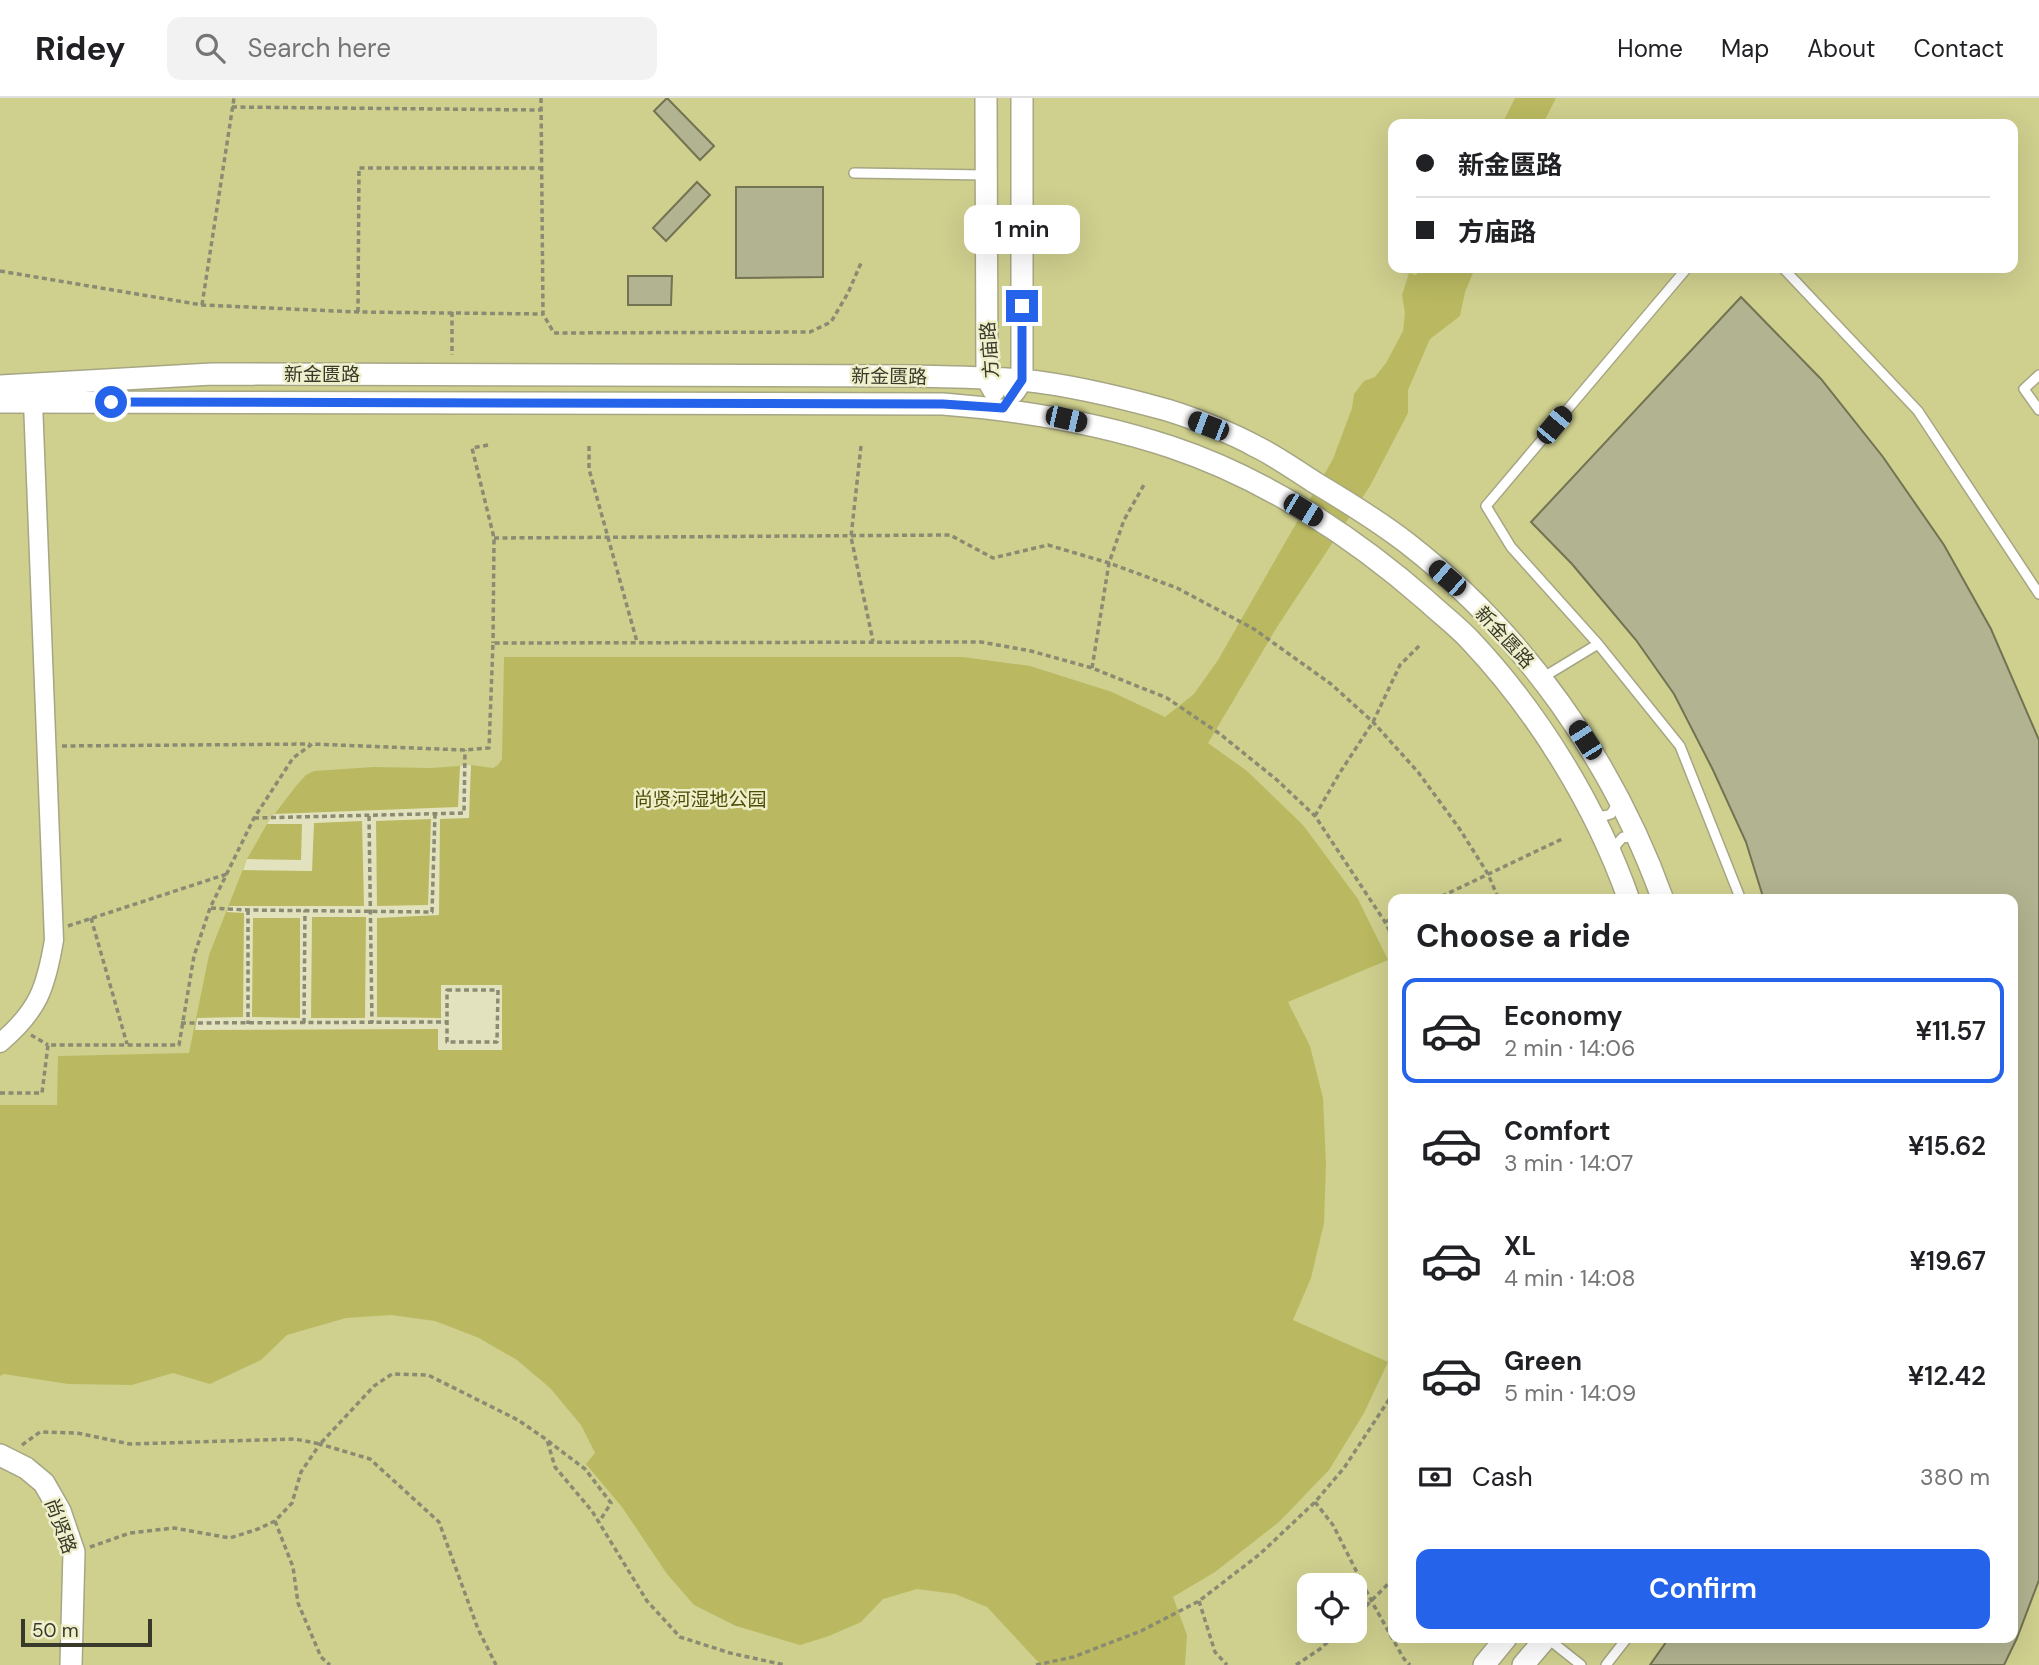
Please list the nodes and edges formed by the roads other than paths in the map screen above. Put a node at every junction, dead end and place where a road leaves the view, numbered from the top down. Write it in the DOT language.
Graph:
graph roads {
  1 [pos="986,98"];
  2 [pos="1022,98"];
  3 [pos="854,173"];
  4 [pos="986,175"];
  5 [pos="1683,273"];
  6 [pos="1788,273"];
  7 [pos="2039,375"];
  8 [pos="987,379"];
  9 [pos="1022,380"];
  10 [pos="0,386"];
  11 [pos="0,402"];
  12 [pos="33,402"];
  13 [pos="1003,408"];
  14 [pos="2039,410"];
  15 [pos="2039,594"];
  16 [pos="1598,643"];
  17 [pos="1542,678"];
  18 [pos="1618,797"];
  19 [pos="1591,815"];
  20 [pos="1641,844"];
  21 [pos="1613,858"];
  22 [pos="1627,894"];
  23 [pos="1661,894"];
  24 [pos="1739,894"];
  25 [pos="0,1043"];
  26 [pos="2,1457"];
  27 [pos="1502,1643"];
  28 [pos="1542,1643"];
  29 [pos="1552,1643"];
  30 [pos="1623,1643"];
  31 [pos="69,1665"];
  32 [pos="1484,1665"];
  33 [pos="1523,1665"];
  34 [pos="1581,1665"];
  35 [pos="1606,1665"];
  1 -- 4 [label="street, 方庙路"];
  2 -- 9 [label="street, 方庙路"];
  3 -- 4 [label="lane"];
  4 -- 8 [label="street, 方庙路"];
  5 -- 16 [label="lane"];
  6 -- 15 [label="lane"];
  7 -- 14 [label="lane"];
  8 -- 9 [label="street, 新金匮路"];
  8 -- 10 [label="street, 新金匮路"];
  8 -- 13 [label="street, 方庙路"];
  9 -- 13 [label="street, 方庙路"];
  9 -- 17 [label="street, 新金匮路"];
  11 -- 12 [label="street, 新金匮路"];
  12 -- 13 [label="street, 新金匮路"];
  12 -- 25 [label="street"];
  13 -- 19 [label="street, 新金匮路"];
  16 -- 17 [label="lane"];
  16 -- 24 [label="lane"];
  17 -- 18 [label="street, 新金匮路"];
  18 -- 19 [label="lane"];
  18 -- 20 [label="street, 新金匮路"];
  19 -- 21 [label="street, 新金匮路"];
  20 -- 21 [label="lane"];
  20 -- 23 [label="street, 新金匮路"];
  21 -- 22 [label="street, 新金匮路"];
  26 -- 31 [label="street, 尚贤路"];
  26 -- 31 [label="street, 尚贤路"];
  27 -- 32 [label="street"];
  28 -- 33 [label="street"];
  29 -- 34 [label="lane"];
  30 -- 35 [label="lane"];
}
